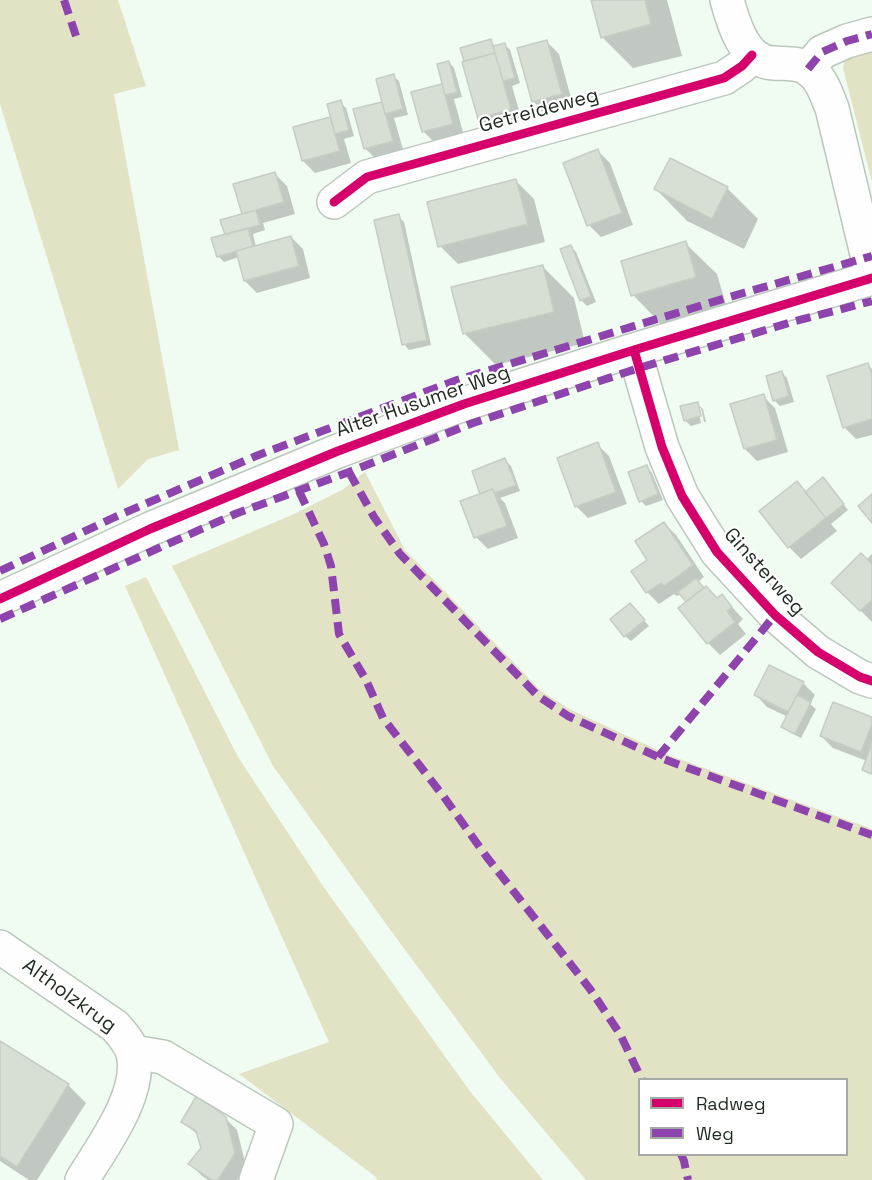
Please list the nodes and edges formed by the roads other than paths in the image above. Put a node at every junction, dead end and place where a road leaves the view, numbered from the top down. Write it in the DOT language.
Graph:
graph roads {
  1 [pos="727,0"];
  2 [pos="872,34"];
  3 [pos="752,55"];
  4 [pos="808,69"];
  5 [pos="334,202"];
  6 [pos="872,277"];
  7 [pos="634,350"];
  8 [pos="0,599"];
  9 [pos="872,681"];
  10 [pos="0,947"];
  11 [pos="133,1052"];
  12 [pos="82,1180"];
  13 [pos="256,1180"];
  1 -- 3 [label="street"];
  2 -- 4 [label="street"];
  3 -- 4 [label="street"];
  3 -- 5 [label="street, Getreideweg"];
  4 -- 6 [label="street"];
  6 -- 7 [label="street, Alter Husumer Weg"];
  7 -- 8 [label="street, Alter Husumer Weg"];
  7 -- 9 [label="street, Ginsterweg"];
  10 -- 11 [label="street, Altholzkrug"];
  11 -- 12 [label="street"];
  11 -- 13 [label="street"];
}
